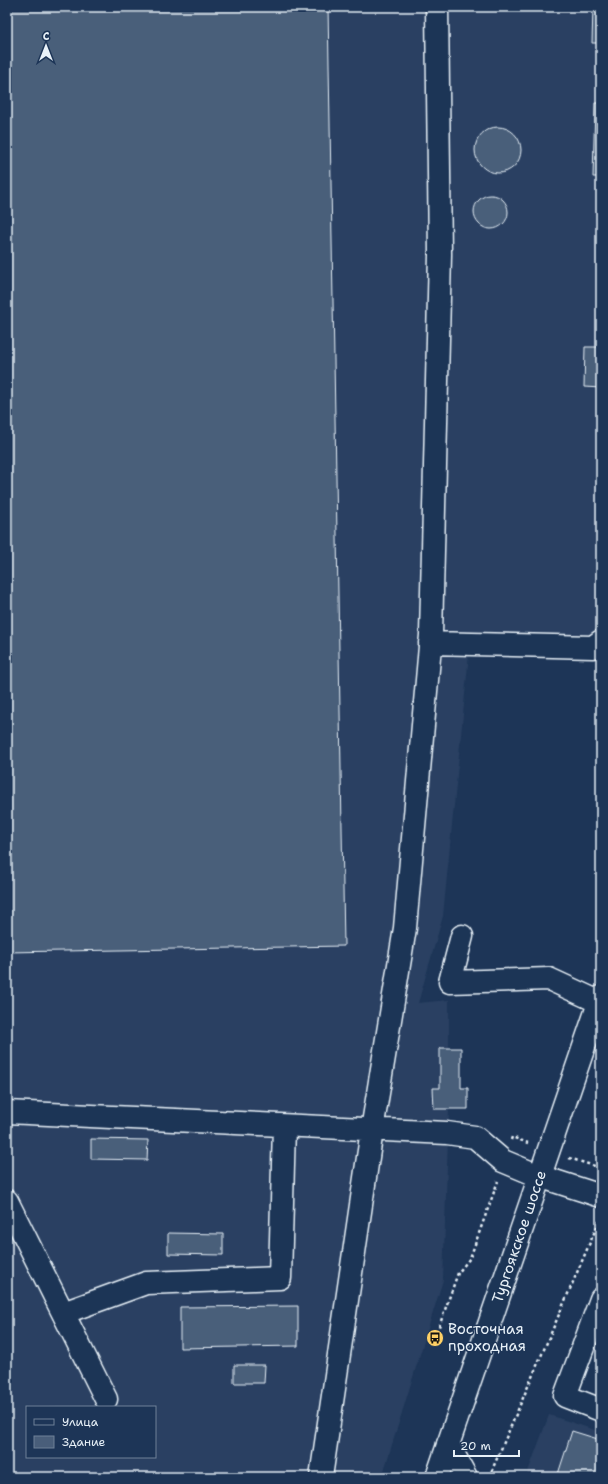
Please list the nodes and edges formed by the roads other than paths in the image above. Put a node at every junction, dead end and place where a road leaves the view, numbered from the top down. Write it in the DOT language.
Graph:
graph roads {
  1 [pos="437,7"];
  2 [pos="601,641"];
  3 [pos="430,643"];
  4 [pos="462,936"];
  5 [pos="600,1000"];
  6 [pos="7,1112"];
  7 [pos="284,1126"];
  8 [pos="372,1130"];
  9 [pos="539,1176"];
  10 [pos="601,1196"];
  11 [pos="7,1201"];
  12 [pos="601,1299"];
  13 [pos="63,1313"];
  14 [pos="106,1399"];
  15 [pos="601,1410"];
  16 [pos="448,1444"];
  17 [pos="321,1477"];
  18 [pos="437,1477"];
  19 [pos="466,1477"];
  1 -- 3 [label="main road"];
  2 -- 3 [label="main road"];
  3 -- 8 [label="main road"];
  4 -- 5 [label="main road"];
  5 -- 9 [label="main road, Тургоякское шоссе"];
  6 -- 7 [label="main road"];
  7 -- 8 [label="main road"];
  7 -- 13 [label="main road"];
  8 -- 9 [label="main road"];
  8 -- 17 [label="main road"];
  9 -- 10 [label="main road"];
  9 -- 16 [label="main road, Тургоякское шоссе"];
  11 -- 13 [label="main road"];
  12 -- 15 [label="main road"];
  13 -- 14 [label="main road"];
  16 -- 18 [label="main road, Тургоякское шоссе"];
  16 -- 19 [label="main road"];
}
